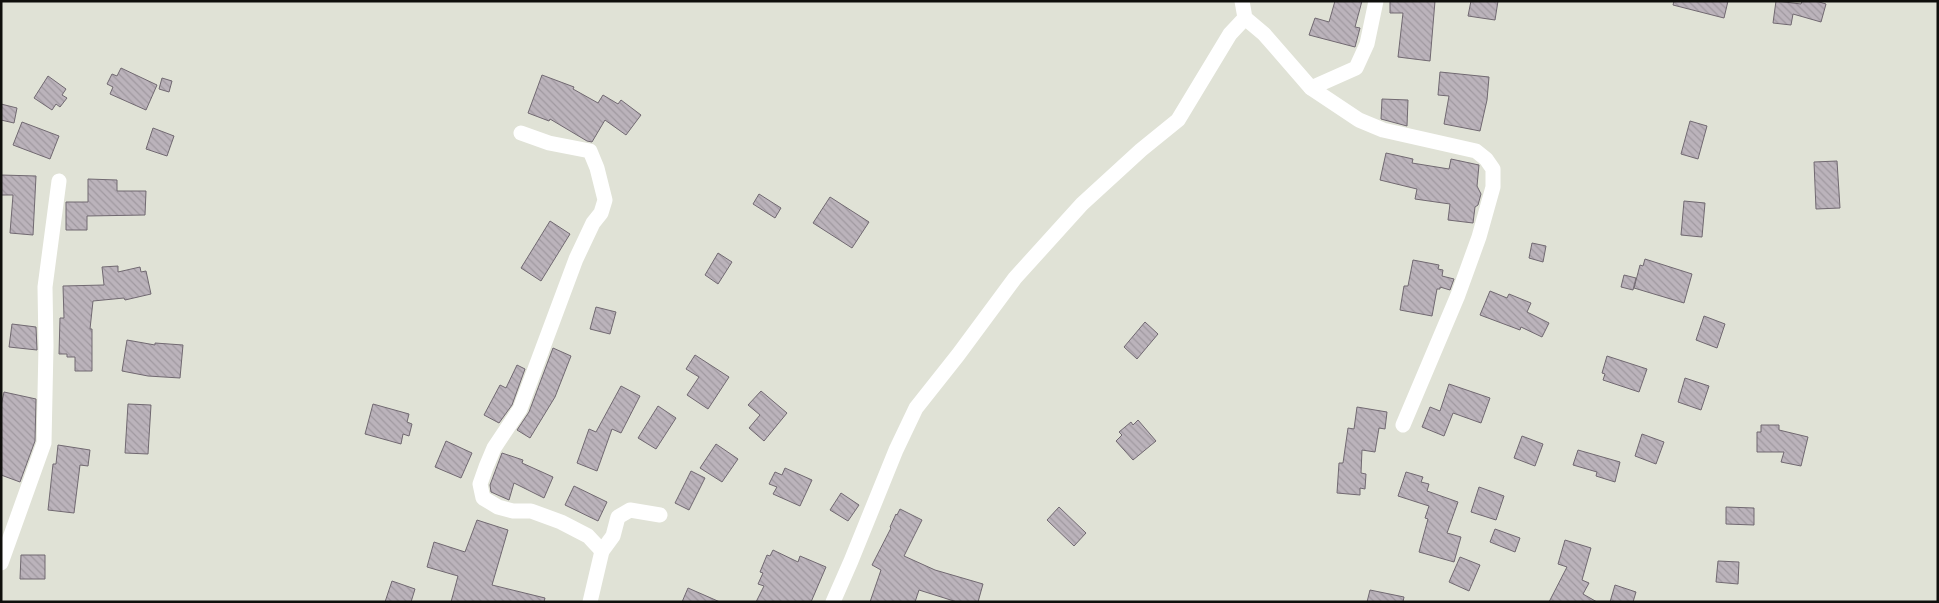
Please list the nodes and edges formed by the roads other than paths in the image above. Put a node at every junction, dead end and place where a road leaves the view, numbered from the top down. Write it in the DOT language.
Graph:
graph roads {
  1 [pos="1242,1"];
  2 [pos="1376,1"];
  3 [pos="1245,18"];
  4 [pos="1311,88"];
  5 [pos="521,133"];
  6 [pos="59,181"];
  7 [pos="1402,425"];
  8 [pos="660,515"];
  9 [pos="602,551"];
  10 [pos="1,563"];
  11 [pos="590,602"];
  12 [pos="833,602"];
  1 -- 3 [label="street"];
  2 -- 4 [label="street"];
  3 -- 4 [label="street"];
  3 -- 12 [label="street"];
  4 -- 7 [label="street"];
  5 -- 9 [label="street"];
  6 -- 10 [label="street"];
  8 -- 9 [label="street"];
  9 -- 11 [label="street"];
}
